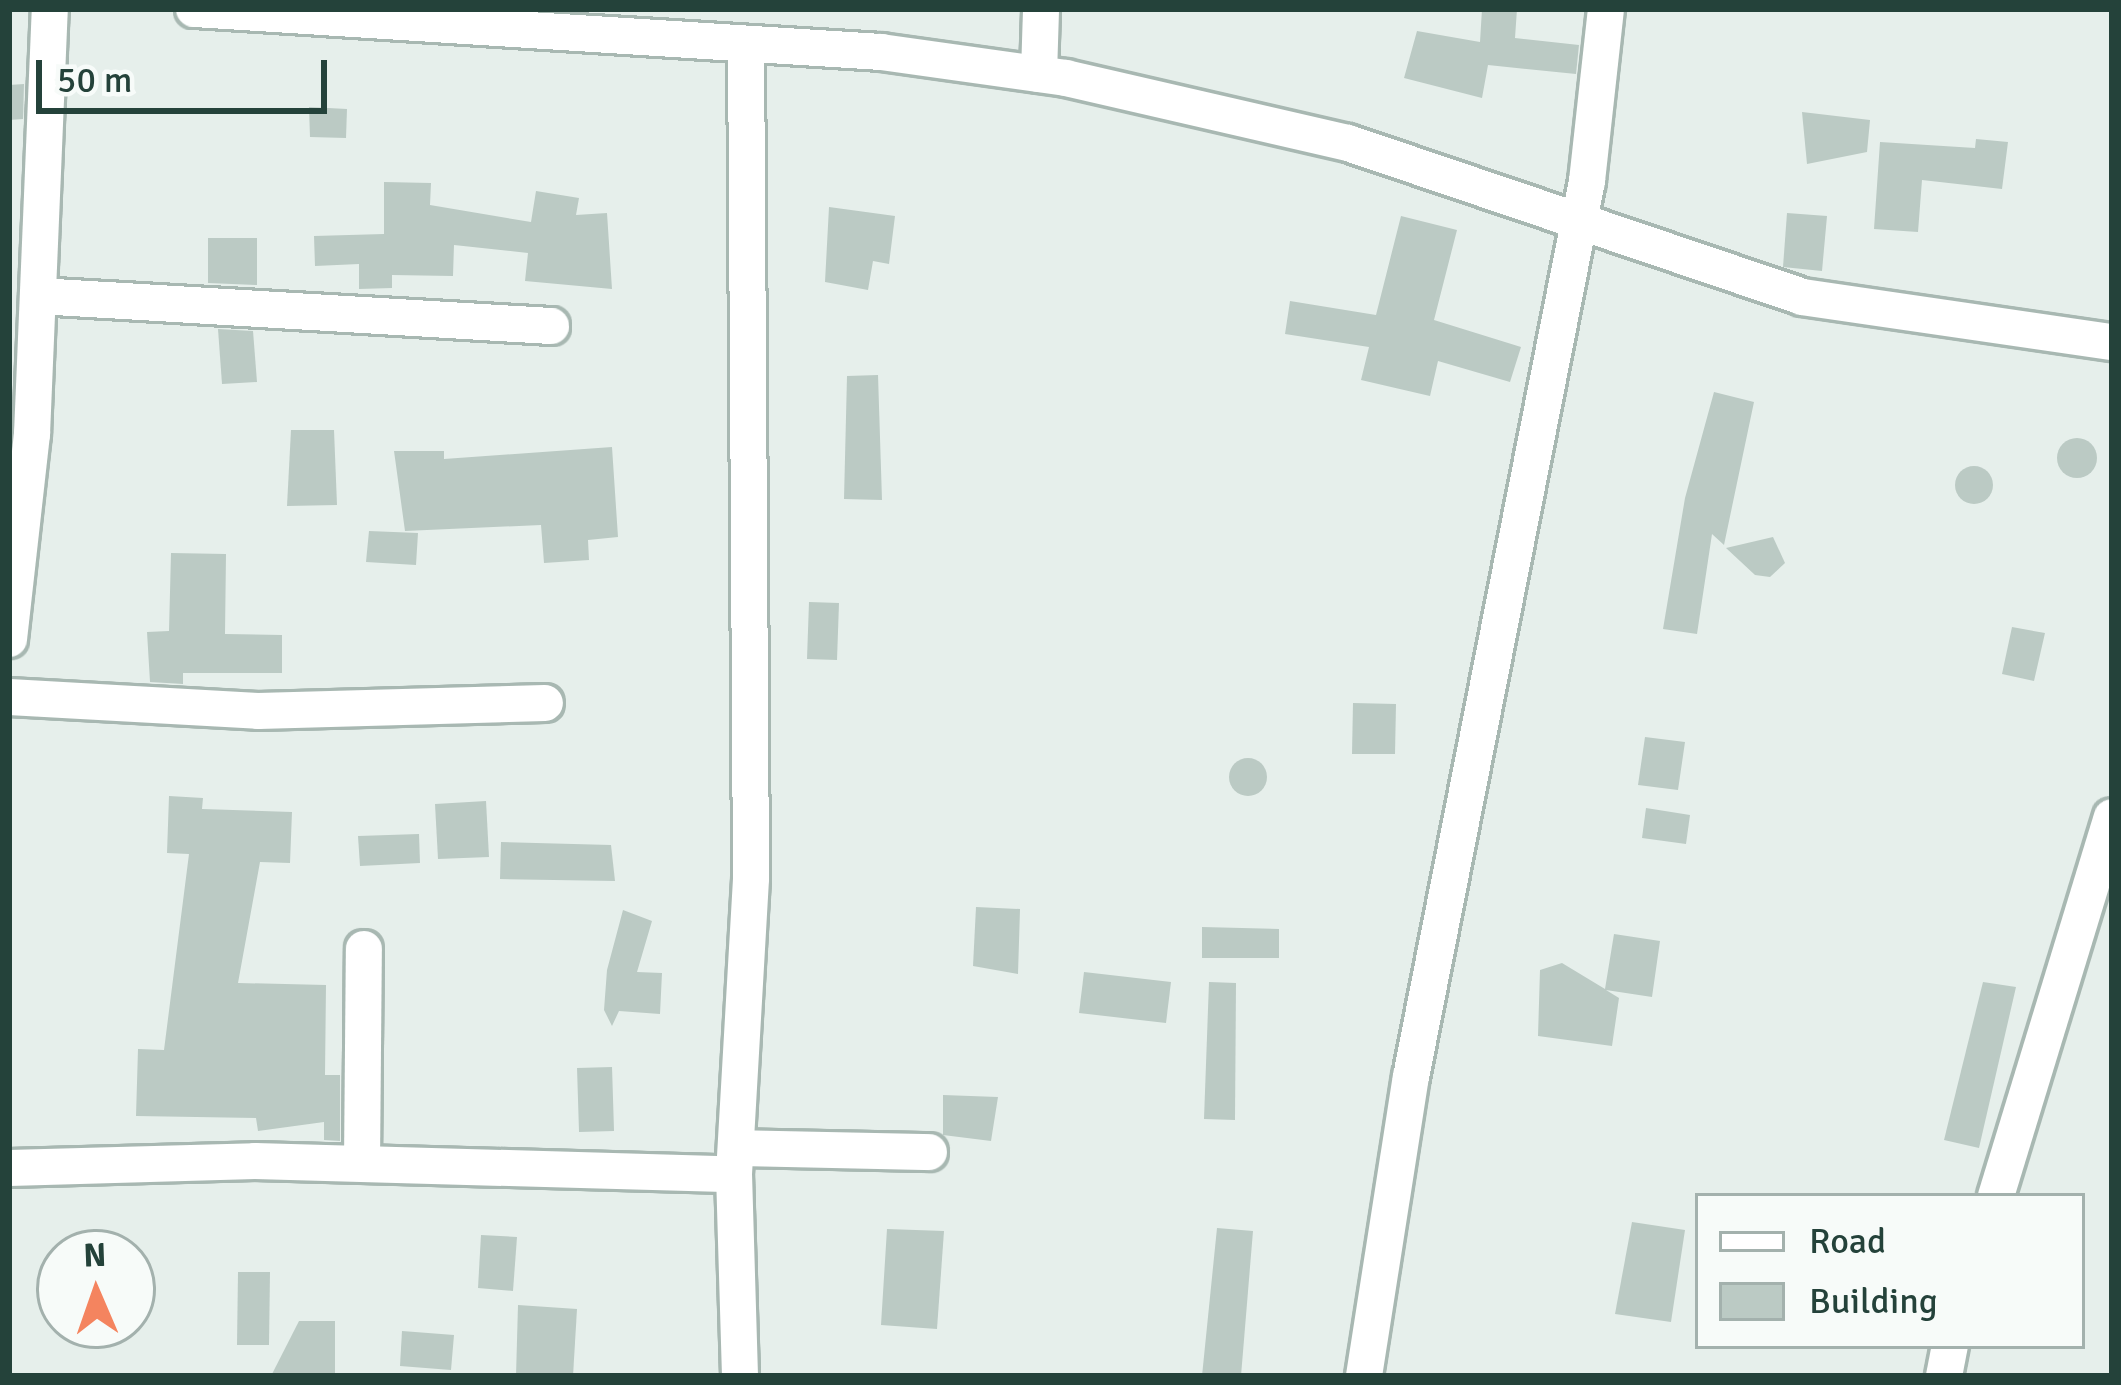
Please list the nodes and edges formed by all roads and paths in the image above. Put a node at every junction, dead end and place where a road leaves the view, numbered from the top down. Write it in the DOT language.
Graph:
graph roads {
  1 [pos="50,9"];
  2 [pos="194,9"];
  3 [pos="1041,9"];
  4 [pos="1606,9"];
  5 [pos="698,25"];
  6 [pos="746,45"];
  7 [pos="1039,74"];
  8 [pos="1579,218"];
  9 [pos="38,296"];
  10 [pos="551,326"];
  11 [pos="2112,342"];
  12 [pos="21,434"];
  13 [pos="9,639"];
  14 [pos="9,697"];
  15 [pos="544,703"];
  16 [pos="2112,817"];
  17 [pos="364,949"];
  18 [pos="929,1152"];
  19 [pos="735,1161"];
  20 [pos="362,1163"];
  21 [pos="9,1168"];
  22 [pos="1997,1193"];
  23 [pos="740,1376"];
  24 [pos="1364,1376"];
  1 -- 9 [label="street"];
  2 -- 5 [label="street"];
  3 -- 7 [label="street"];
  4 -- 8 [label="street"];
  5 -- 6 [label="street"];
  6 -- 7 [label="street"];
  6 -- 19 [label="street"];
  7 -- 8 [label="street"];
  8 -- 11 [label="street"];
  8 -- 24 [label="street"];
  9 -- 10 [label="street"];
  9 -- 12 [label="street"];
  12 -- 13 [label="street"];
  14 -- 15 [label="street"];
  16 -- 22 [label="street"];
  17 -- 20 [label="street"];
  18 -- 19 [label="street"];
  19 -- 20 [label="street"];
  19 -- 23 [label="street"];
  20 -- 21 [label="street"];
}
